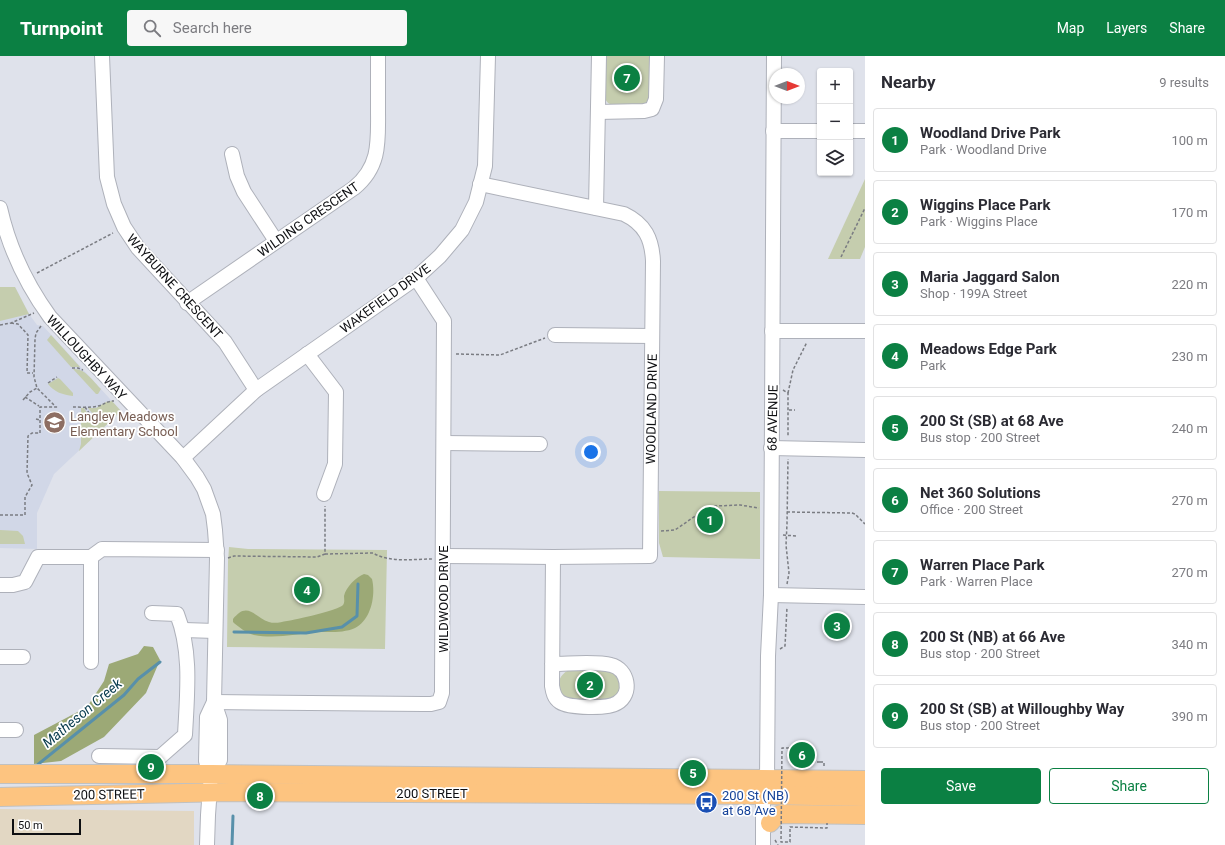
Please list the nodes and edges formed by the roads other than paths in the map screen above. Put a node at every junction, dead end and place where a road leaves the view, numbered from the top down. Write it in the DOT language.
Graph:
graph roads {
  1 [pos="102,56"];
  2 [pos="378,56"];
  3 [pos="488,56"];
  4 [pos="599,56"];
  5 [pos="657,56"];
  6 [pos="774,56"];
  7 [pos="598,112"];
  8 [pos="773,131"];
  9 [pos="817,131"];
  10 [pos="853,131"];
  11 [pos="865,132"];
  12 [pos="232,154"];
  13 [pos="480,184"];
  14 [pos="0,208"];
  15 [pos="596,208"];
  16 [pos="3,232"];
  17 [pos="276,241"];
  18 [pos="416,278"];
  19 [pos="188,303"];
  20 [pos="772,331"];
  21 [pos="858,331"];
  22 [pos="554,335"];
  23 [pos="652,336"];
  24 [pos="307,354"];
  25 [pos="256,390"];
  26 [pos="444,443"];
  27 [pos="540,444"];
  28 [pos="771,448"];
  29 [pos="865,450"];
  30 [pos="183,458"];
  31 [pos="324,494"];
  32 [pos="221,554"];
  33 [pos="91,557"];
  34 [pos="553,557"];
  35 [pos="443,558"];
  36 [pos="0,585"];
  37 [pos="770,595"];
  38 [pos="865,597"];
  39 [pos="152,613"];
  40 [pos="184,630"];
  41 [pos="215,631"];
  42 [pos="0,657"];
  43 [pos="23,657"];
  44 [pos="91,662"];
  45 [pos="552,664"];
  46 [pos="214,702"];
  47 [pos="0,730"];
  48 [pos="16,730"];
  49 [pos="99,756"];
  50 [pos="0,774"];
  51 [pos="211,774"];
  52 [pos="865,780"];
  53 [pos="765,787"];
  54 [pos="210,792"];
  55 [pos="0,797"];
  56 [pos="865,797"];
  57 [pos="865,815"];
  58 [pos="770,823"];
  59 [pos="207,845"];
  60 [pos="763,845"];
  61 [pos="769,845"];
  1 -- 19 [label="street, WAYBURNE CRESCENT"];
  2 -- 17 [label="street, WILDING CRESCENT"];
  3 -- 13 [label="street, WAKEFIELD DRIVE"];
  4 -- 7 [label="street"];
  5 -- 7 [label="street"];
  6 -- 8 [label="street, 68 AVENUE"];
  7 -- 15 [label="street"];
  8 -- 9 [label="street"];
  8 -- 20 [label="street, 68 AVENUE"];
  10 -- 11 [label="street"];
  12 -- 17 [label="street"];
  13 -- 15 [label="street, WOODLAND DRIVE"];
  13 -- 18 [label="street, WAKEFIELD DRIVE"];
  14 -- 16 [label="street, WILLOUGHBY WAY"];
  15 -- 23 [label="street, WOODLAND DRIVE"];
  16 -- 30 [label="street, WILLOUGHBY WAY"];
  17 -- 19 [label="street, WILDING CRESCENT"];
  18 -- 24 [label="street, WAKEFIELD DRIVE"];
  18 -- 26 [label="street, WILDWOOD DRIVE"];
  19 -- 25 [label="street, WAYBURNE CRESCENT"];
  20 -- 21 [label="street"];
  20 -- 28 [label="street, 68 AVENUE"];
  22 -- 23 [label="street"];
  23 -- 34 [label="street, WOODLAND DRIVE"];
  24 -- 25 [label="street, WAKEFIELD DRIVE"];
  24 -- 31 [label="street"];
  25 -- 30 [label="street, WAKEFIELD DRIVE"];
  26 -- 27 [label="street"];
  26 -- 35 [label="street, WILDWOOD DRIVE"];
  28 -- 29 [label="street"];
  28 -- 37 [label="street, 68 AVENUE"];
  30 -- 32 [label="street, WILLOUGHBY WAY"];
  32 -- 33 [label="street"];
  32 -- 41 [label="street, WILLOUGHBY WAY"];
  33 -- 36 [label="street"];
  33 -- 44 [label="street"];
  34 -- 35 [label="street, WOODLAND DRIVE"];
  34 -- 45 [label="street"];
  35 -- 46 [label="street, WILDWOOD DRIVE"];
  37 -- 38 [label="street"];
  37 -- 53 [label="street, 68 AVENUE"];
  39 -- 40 [label="street"];
  40 -- 41 [label="street"];
  40 -- 49 [label="street"];
  41 -- 46 [label="street, WILLOUGHBY WAY"];
  42 -- 43 [label="street"];
  45 -- 45 [label="street"];
  46 -- 51 [label="street, WILLOUGHBY WAY"];
  47 -- 48 [label="street"];
  50 -- 51 [label="main road, 200 STREET"];
  51 -- 53 [label="main road, 200 STREET"];
  51 -- 54 [label="street"];
  52 -- 53 [label="main road, 200 STREET"];
  53 -- 54 [label="main road, 200 STREET"];
  53 -- 56 [label="main road, 200 STREET"];
  53 -- 60 [label="street, 68 AVENUE"];
  54 -- 55 [label="main road, 200 STREET"];
  54 -- 59 [label="street"];
  57 -- 58 [label="main road"];
  58 -- 61 [label="street"];
}
